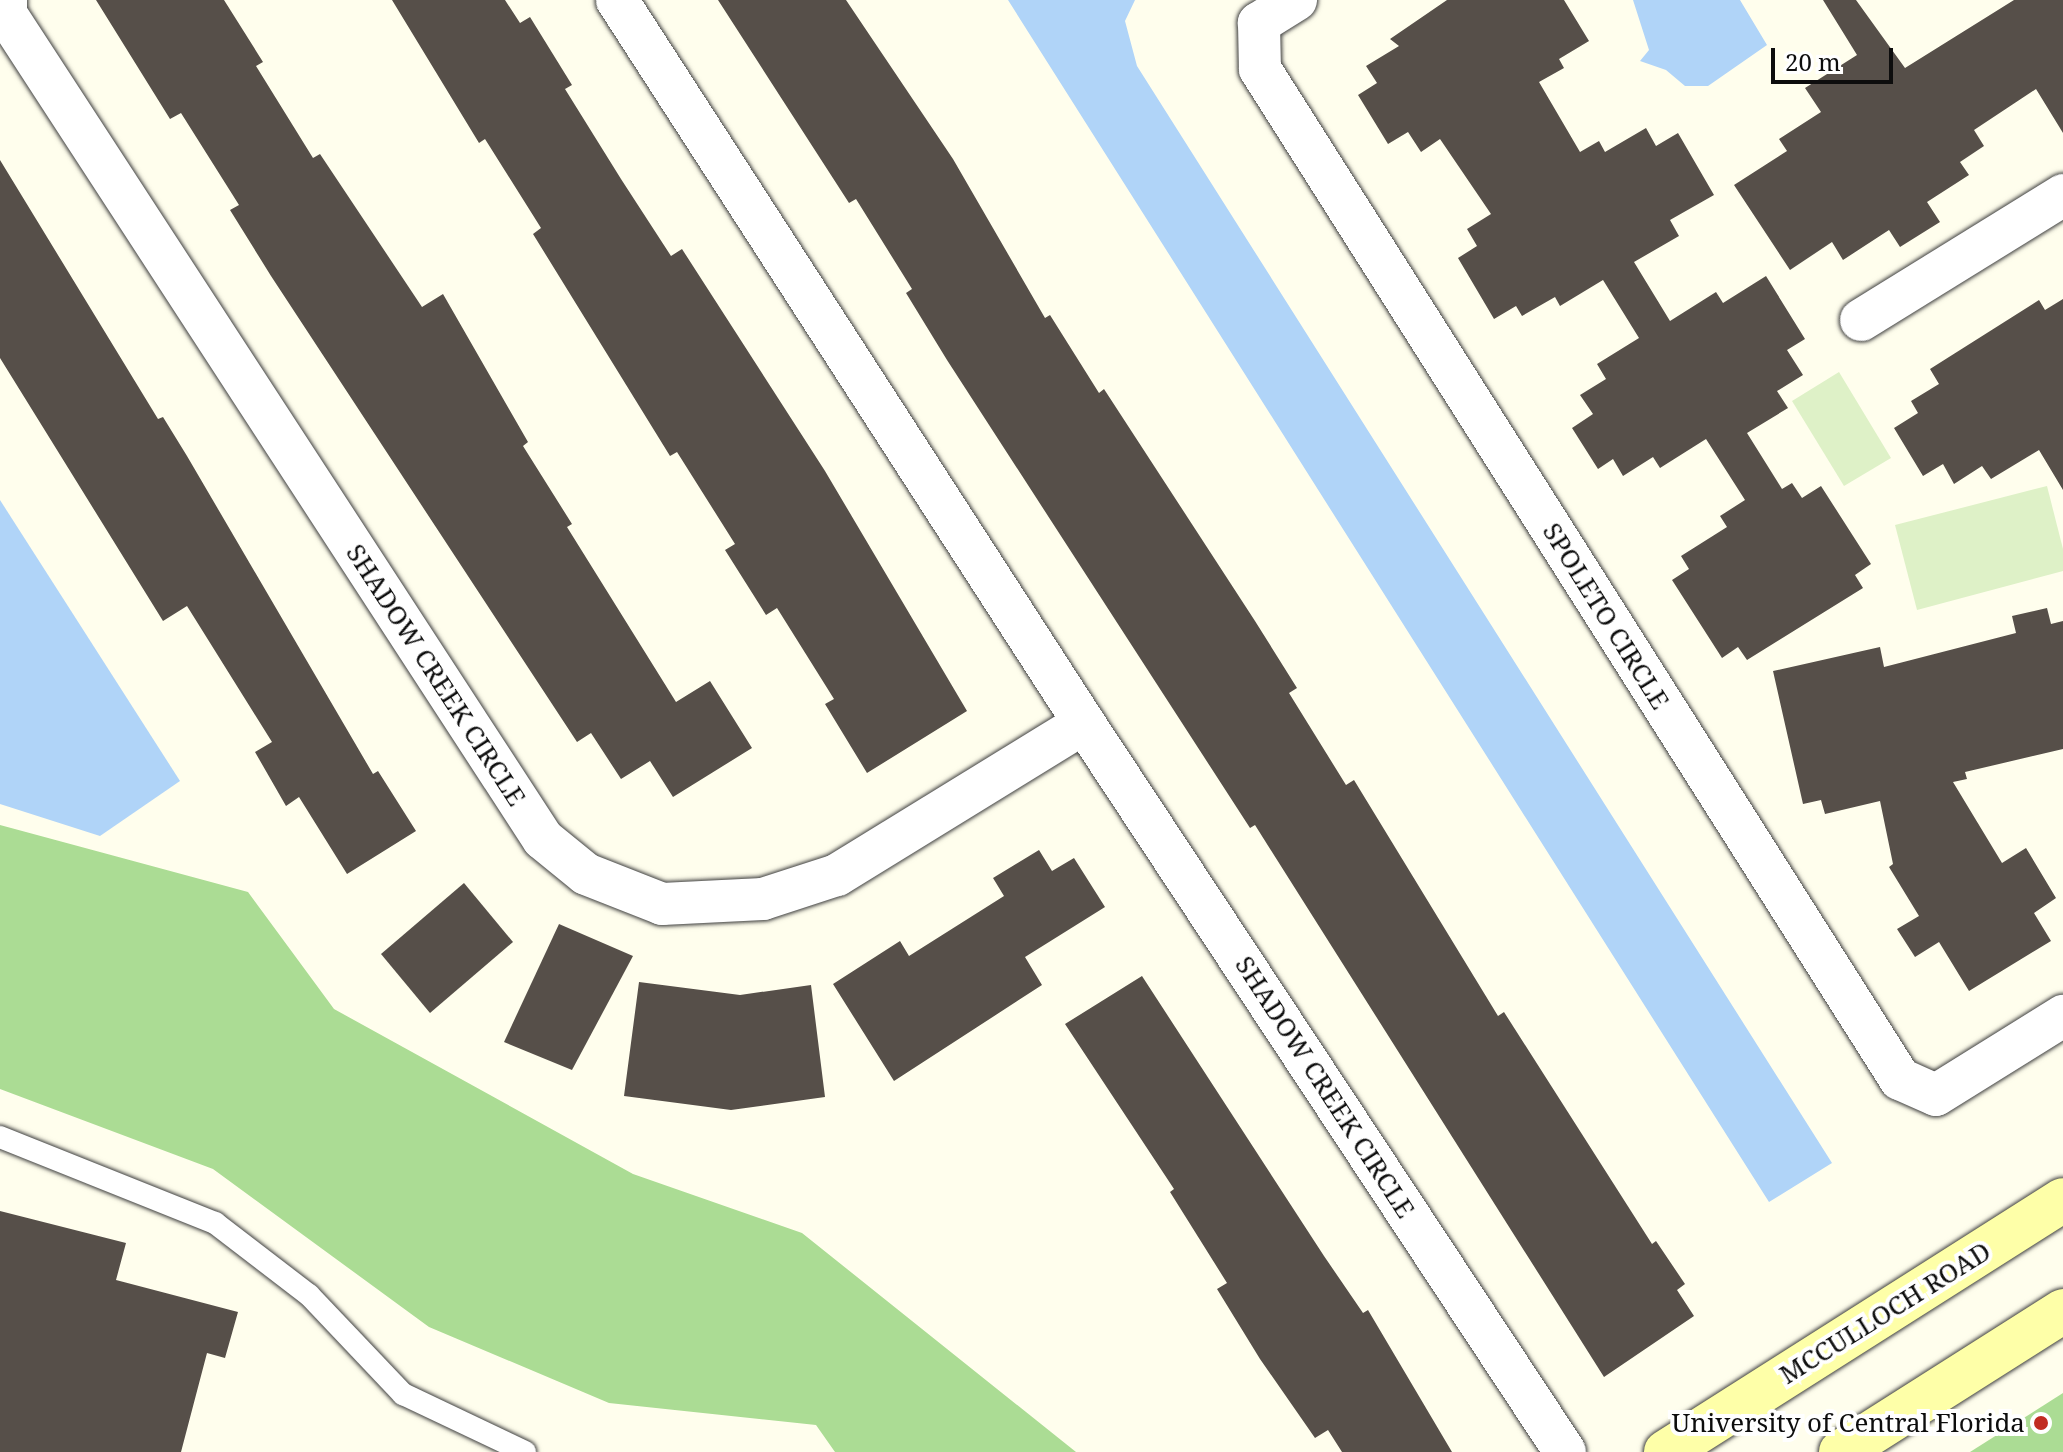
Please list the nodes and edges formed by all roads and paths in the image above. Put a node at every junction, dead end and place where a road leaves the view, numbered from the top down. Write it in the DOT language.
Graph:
graph roads {
  1 [pos="6,0"];
  2 [pos="617,0"];
  3 [pos="1296,0"];
  4 [pos="2063,195"];
  5 [pos="1861,320"];
  6 [pos="1084,723"];
  7 [pos="2063,1016"];
  8 [pos="0,1137"];
  9 [pos="2063,1200"];
  10 [pos="2063,1311"];
  11 [pos="525,1452"];
  12 [pos="1565,1452"];
  13 [pos="1666,1452"];
  14 [pos="1841,1452"];
  1 -- 6 [label="street, SHADOW CREEK CIRCLE"];
  2 -- 6 [label="street, SHADOW CREEK CIRCLE"];
  3 -- 7 [label="street, SPOLETO CIRCLE"];
  4 -- 5 [label="street"];
  6 -- 12 [label="street, SHADOW CREEK CIRCLE"];
  8 -- 11 [label="lane"];
  9 -- 13 [label="main road, MCCULLOCH ROAD"];
  10 -- 14 [label="main road"];
}
